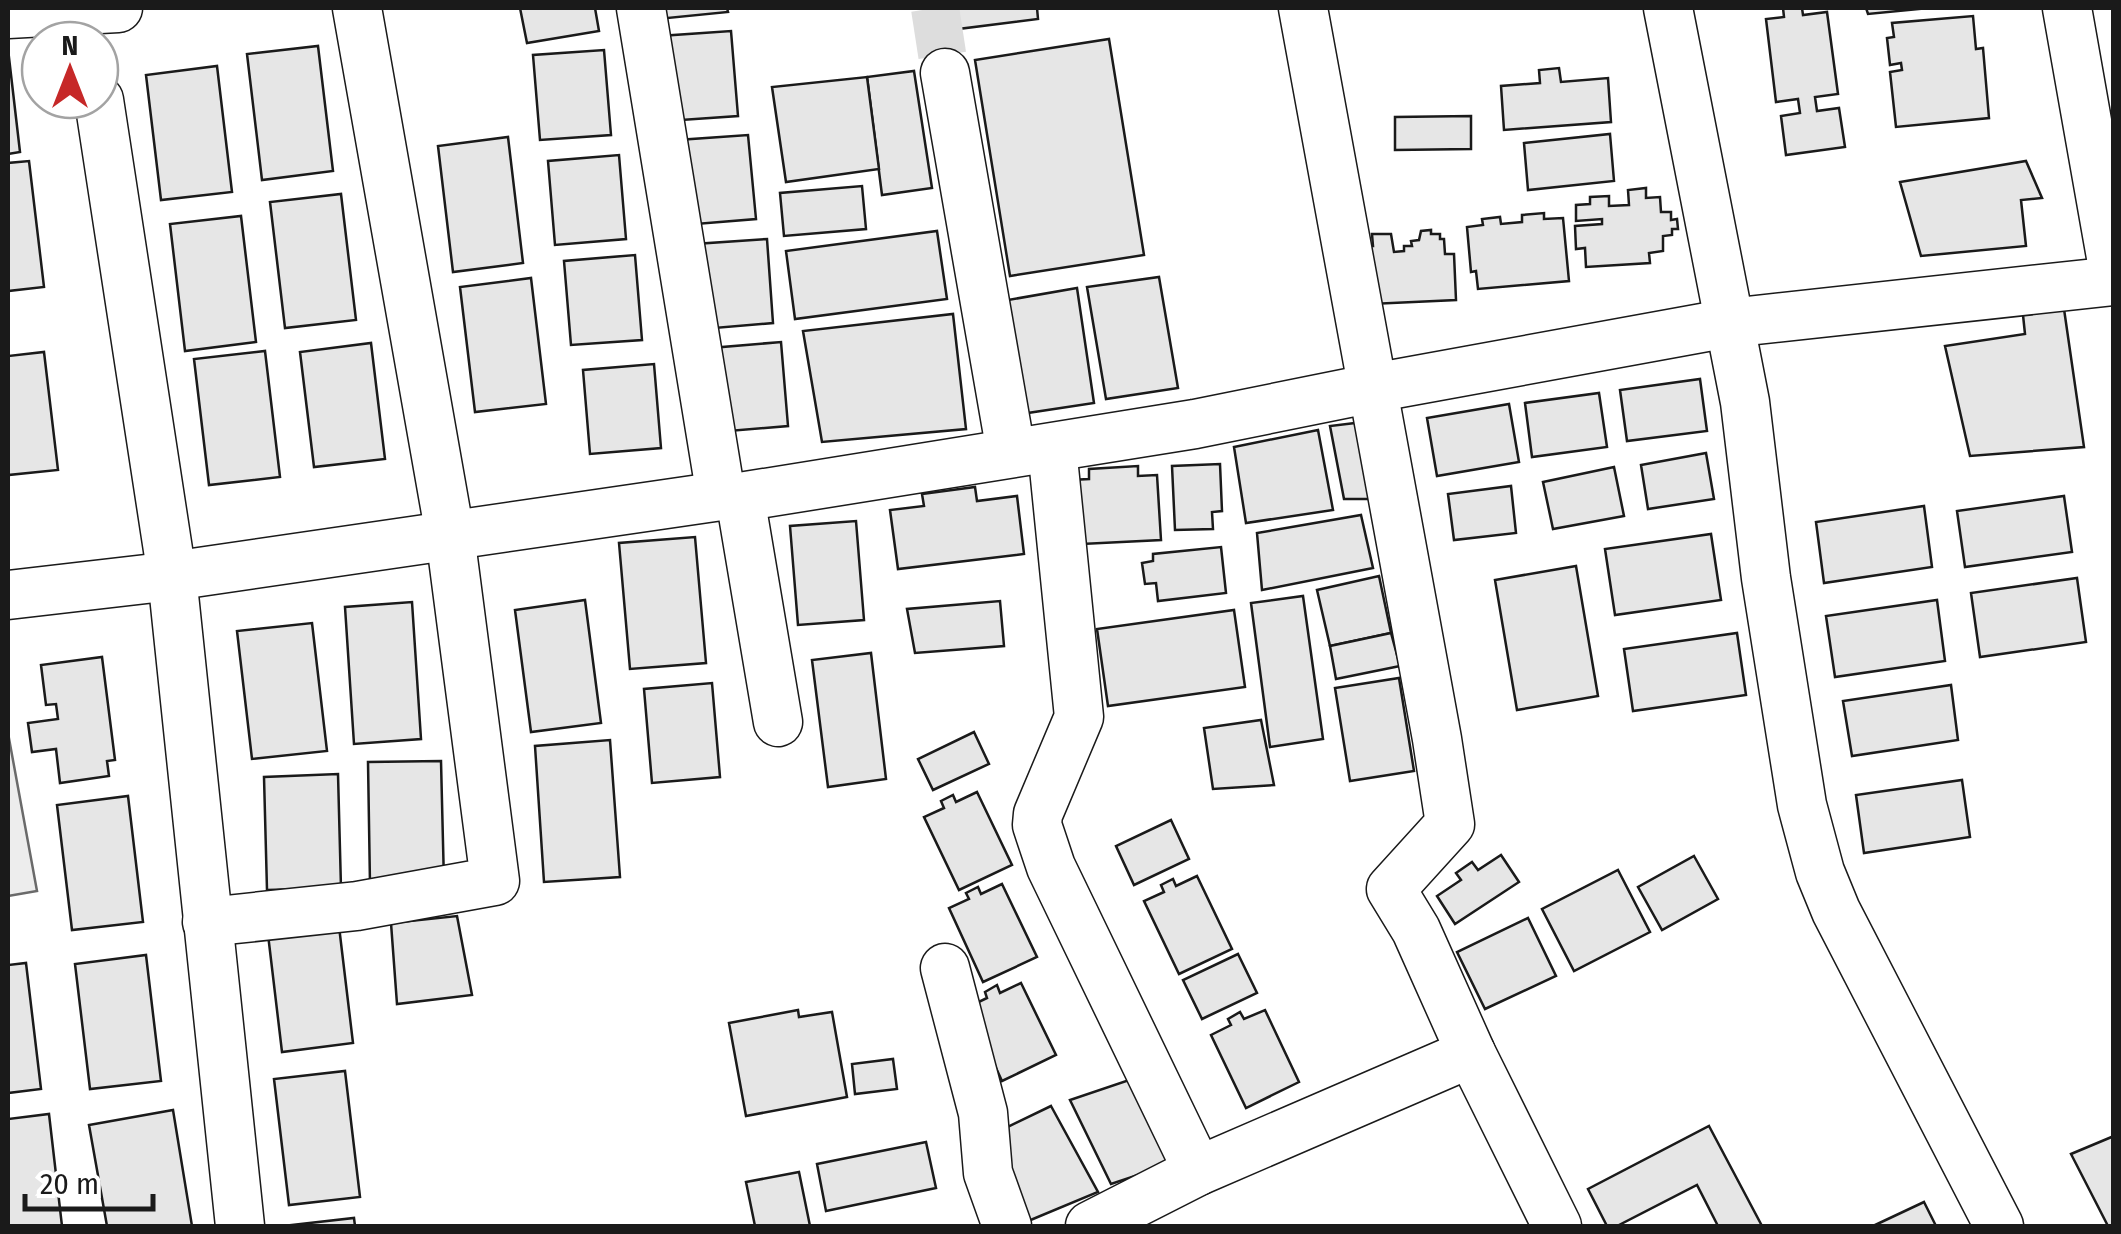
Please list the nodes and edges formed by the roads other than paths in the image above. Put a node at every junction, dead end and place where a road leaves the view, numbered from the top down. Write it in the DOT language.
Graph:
graph roads {
  1 [pos="357,8"];
  2 [pos="640,8"];
  3 [pos="1303,8"];
  4 [pos="1668,8"];
  5 [pos="2067,8"];
  6 [pos="8,14"];
  7 [pos="98,19"];
  8 [pos="945,73"];
  9 [pos="102,120"];
  10 [pos="2114,277"];
  11 [pos="1729,323"];
  12 [pos="1373,388"];
  13 [pos="1032,450"];
  14 [pos="730,497"];
  15 [pos="450,534"];
  16 [pos="172,576"];
  17 [pos="8,595"];
  18 [pos="778,722"];
  19 [pos="207,922"];
  20 [pos="945,968"];
  21 [pos="1470,1053"];
  22 [pos="1198,1171"];
  23 [pos="240,1226"];
  24 [pos="1007,1226"];
  25 [pos="1090,1226"];
  26 [pos="1557,1226"];
  27 [pos="1999,1226"];
  1 -- 15 [label="street"];
  2 -- 14 [label="street"];
  3 -- 12 [label="street"];
  4 -- 11 [label="street"];
  5 -- 10 [label="street"];
  6 -- 7 [label="street"];
  8 -- 13 [label="street"];
  9 -- 16 [label="street"];
  10 -- 11 [label="street"];
  11 -- 12 [label="street"];
  11 -- 27 [label="street"];
  12 -- 13 [label="street"];
  12 -- 21 [label="street"];
  13 -- 14 [label="street"];
  13 -- 22 [label="street"];
  14 -- 15 [label="street"];
  14 -- 18 [label="street"];
  15 -- 16 [label="street"];
  15 -- 19 [label="street"];
  16 -- 17 [label="street"];
  16 -- 19 [label="street"];
  19 -- 23 [label="street"];
  20 -- 24 [label="street"];
  21 -- 22 [label="street"];
  21 -- 26 [label="street"];
  22 -- 25 [label="street"];
}
